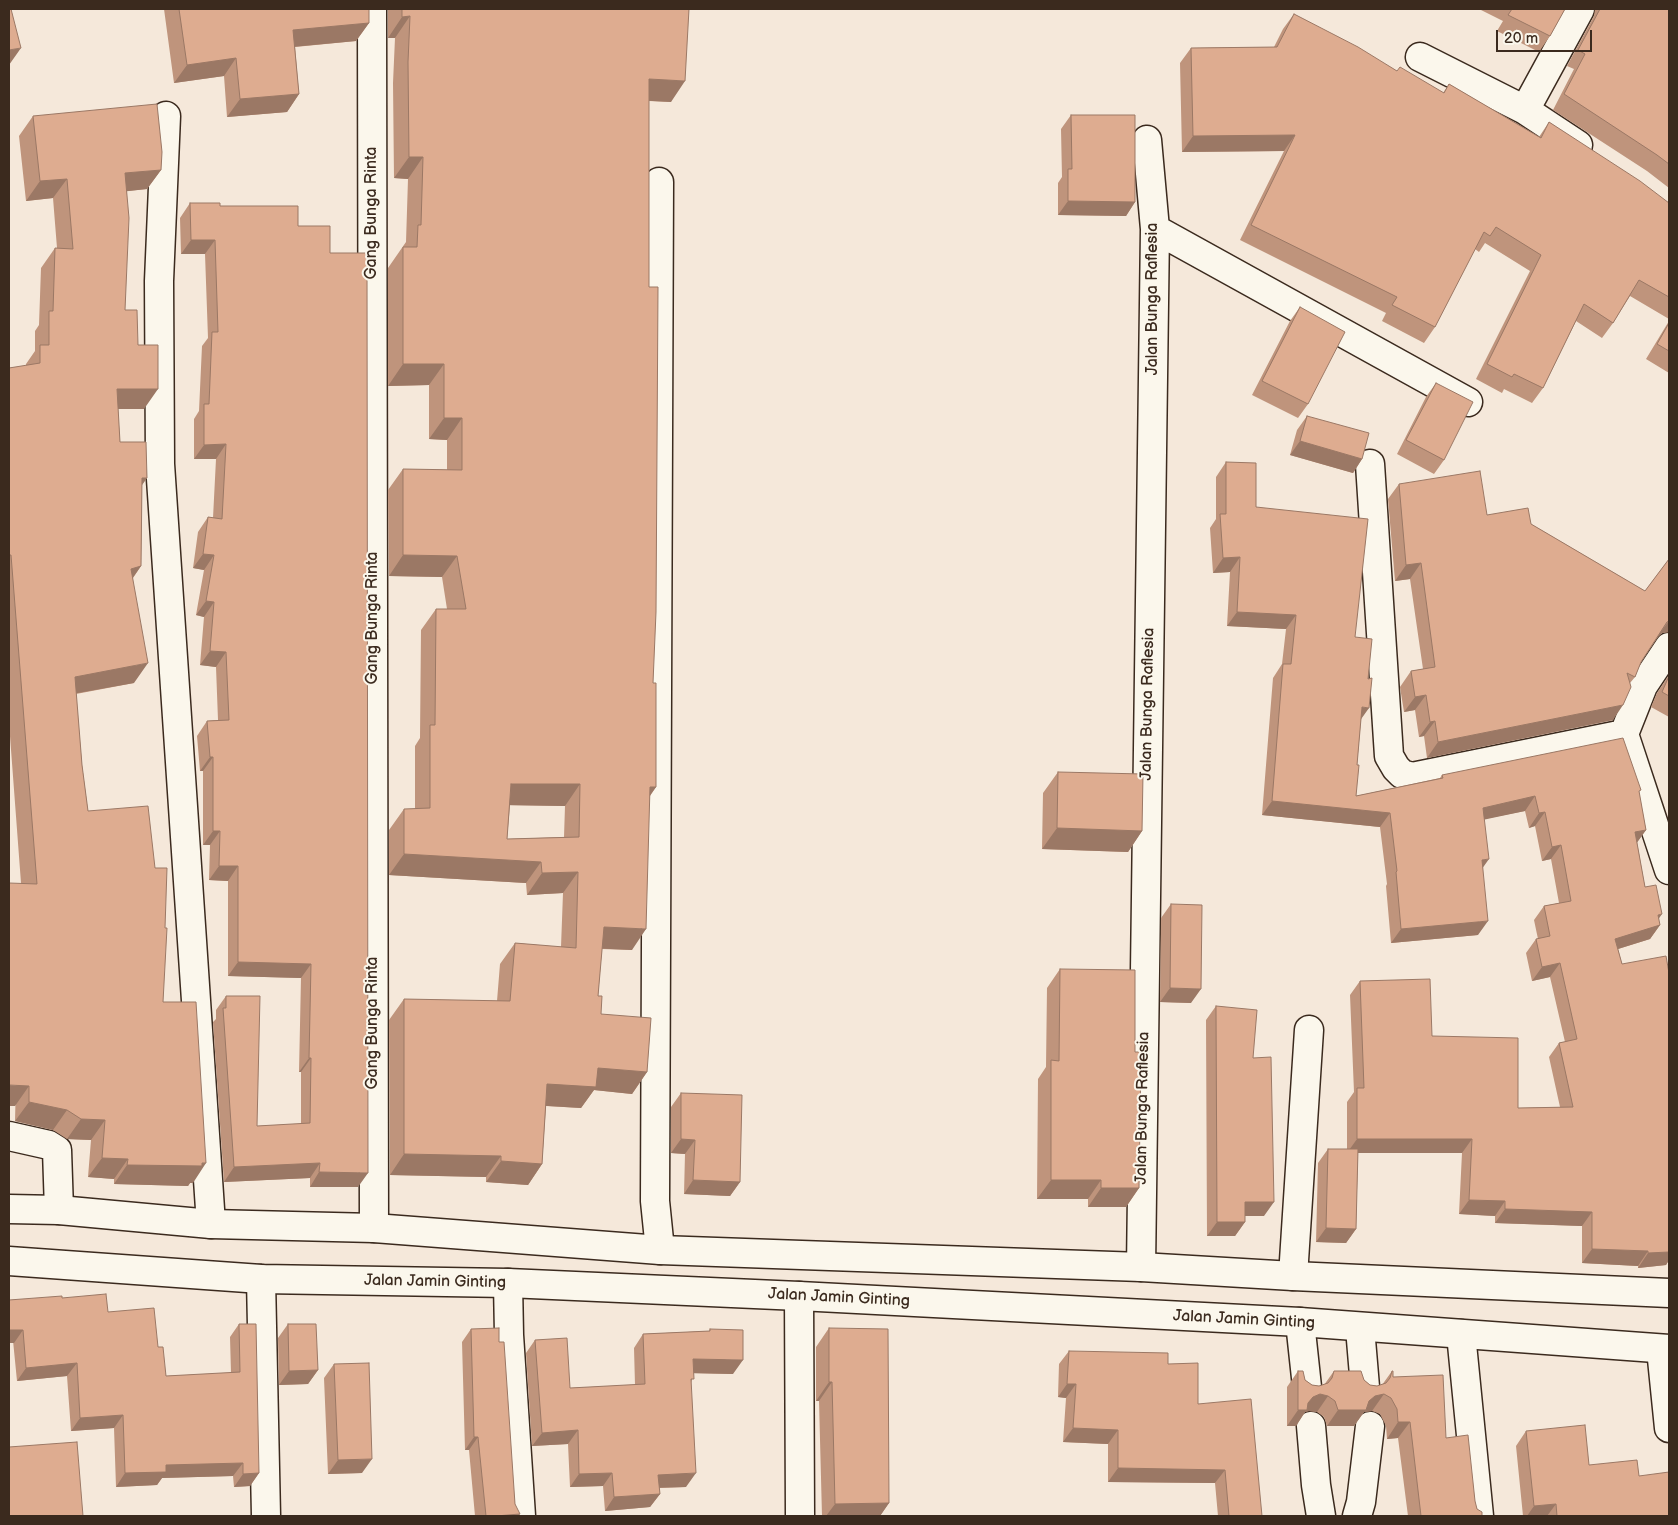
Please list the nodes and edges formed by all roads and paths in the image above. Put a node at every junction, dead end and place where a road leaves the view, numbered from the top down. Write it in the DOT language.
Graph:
graph roads {
  1 [pos="372,9"];
  2 [pos="1580,9"];
  3 [pos="1420,57"];
  4 [pos="1525,110"];
  5 [pos="166,116"];
  6 [pos="1147,140"];
  7 [pos="1597,158"];
  8 [pos="659,182"];
  9 [pos="1155,229"];
  10 [pos="1468,402"];
  11 [pos="1370,464"];
  12 [pos="1669,647"];
  13 [pos="1624,734"];
  14 [pos="1669,870"];
  15 [pos="1309,1030"];
  16 [pos="9,1136"];
  17 [pos="9,1209"];
  18 [pos="59,1210"];
  19 [pos="210,1224"];
  20 [pos="374,1228"];
  21 [pos="660,1250"];
  22 [pos="9,1261"];
  23 [pos="1142,1267"];
  24 [pos="1293,1276"];
  25 [pos="261,1279"];
  26 [pos="508,1283"];
  27 [pos="1669,1293"];
  28 [pos="799,1296"];
  29 [pos="1300,1322"];
  30 [pos="1360,1328"];
  31 [pos="1461,1334"];
  32 [pos="1665,1349"];
  33 [pos="1307,1387"];
  34 [pos="1366,1387"];
  35 [pos="1311,1426"];
  36 [pos="1370,1426"];
  37 [pos="1669,1428"];
  38 [pos="266,1516"];
  39 [pos="521,1516"];
  40 [pos="800,1516"];
  41 [pos="1321,1516"];
  42 [pos="1357,1516"];
  43 [pos="1480,1516"];
  1 -- 20 [label="main road, Gang Bunga Rinta"];
  2 -- 4 [label="main road"];
  3 -- 4 [label="main road"];
  4 -- 7 [label="main road"];
  5 -- 19 [label="main road"];
  6 -- 9 [label="main road, Jalan Bunga Raflesia"];
  8 -- 21 [label="main road"];
  9 -- 10 [label="main road"];
  9 -- 23 [label="main road, Jalan Bunga Raflesia"];
  11 -- 13 [label="main road"];
  12 -- 13 [label="main road"];
  13 -- 14 [label="main road"];
  15 -- 24 [label="main road"];
  16 -- 18 [label="main road"];
  17 -- 18 [label="main road"];
  18 -- 19 [label="main road"];
  19 -- 20 [label="main road"];
  20 -- 21 [label="main road"];
  21 -- 23 [label="main road"];
  22 -- 25 [label="main road, Jalan Jamin Ginting"];
  23 -- 24 [label="main road"];
  24 -- 27 [label="main road"];
  25 -- 26 [label="main road, Jalan Jamin Ginting"];
  25 -- 38 [label="main road"];
  26 -- 28 [label="main road, Jalan Jamin Ginting"];
  26 -- 39 [label="main road"];
  28 -- 29 [label="main road, Jalan Jamin Ginting"];
  28 -- 40 [label="main road"];
  29 -- 30 [label="main road, Jalan Jamin Ginting"];
  29 -- 33 [label="main road"];
  30 -- 31 [label="main road, Jalan Jamin Ginting"];
  30 -- 34 [label="main road"];
  31 -- 32 [label="main road, Jalan Jamin Ginting"];
  31 -- 43 [label="main road"];
  32 -- 37 [label="main road"];
  35 -- 41 [label="main road"];
  36 -- 42 [label="main road"];
}
